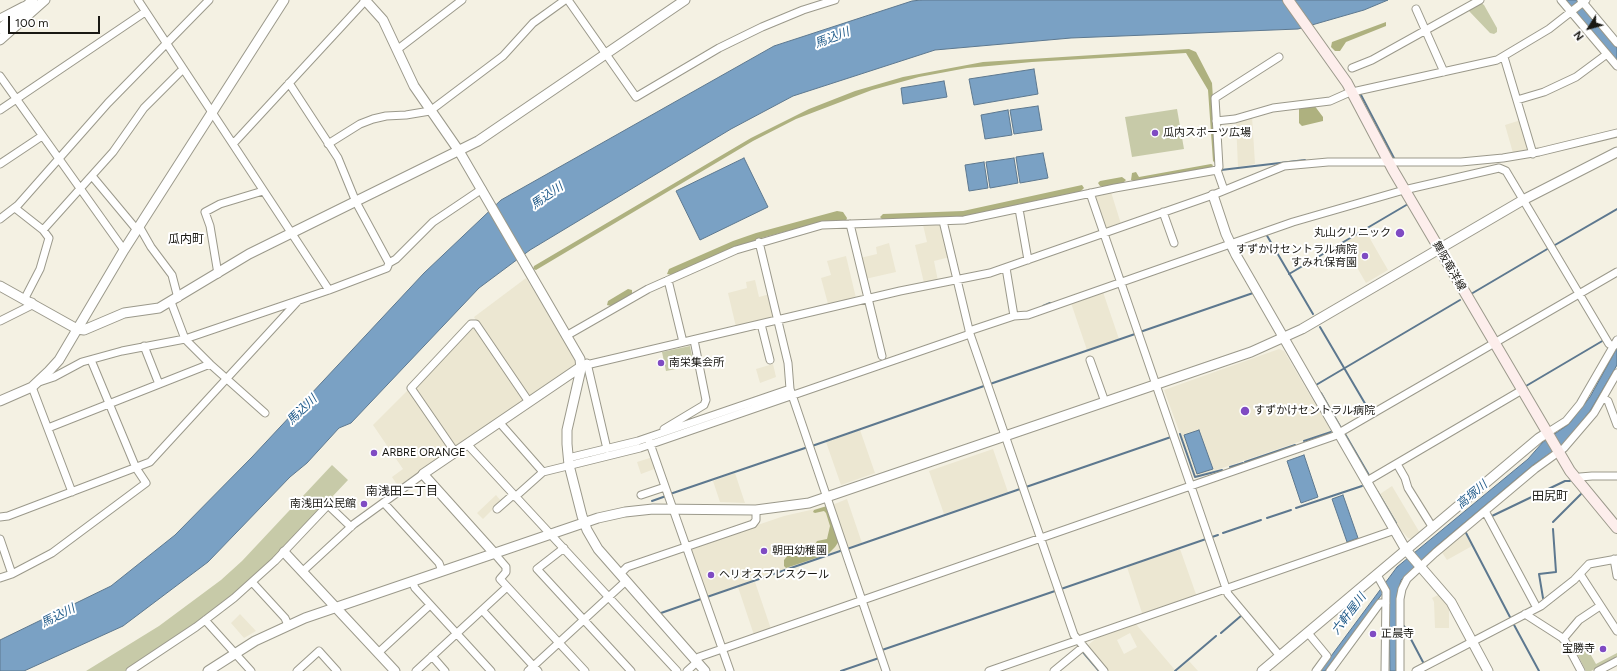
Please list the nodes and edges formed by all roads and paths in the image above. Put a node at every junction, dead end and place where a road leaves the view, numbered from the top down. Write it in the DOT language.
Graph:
graph roads {
  1 [pos="45,0"];
  2 [pos="138,0"];
  3 [pos="209,0"];
  4 [pos="284,0"];
  5 [pos="366,0"];
  6 [pos="462,0"];
  7 [pos="567,0"];
  8 [pos="685,0"];
  9 [pos="835,0"];
  10 [pos="1288,0"];
  11 [pos="1480,0"];
  12 [pos="1561,0"];
  13 [pos="31,2"];
  14 [pos="1582,2"];
  15 [pos="1416,9"];
  16 [pos="145,12"];
  17 [pos="1572,12"];
  18 [pos="0,18"];
  19 [pos="0,29"];
  20 [pos="1427,29"];
  21 [pos="0,40"];
  22 [pos="1617,43"];
  23 [pos="166,44"];
  24 [pos="398,49"];
  25 [pos="1607,54"];
  26 [pos="606,55"];
  27 [pos="1279,57"];
  28 [pos="1504,57"];
  29 [pos="1617,66"];
  30 [pos="1352,68"];
  31 [pos="182,69"];
  32 [pos="1444,72"];
  33 [pos="0,76"];
  34 [pos="289,83"];
  35 [pos="1352,92"];
  36 [pos="16,99"];
  37 [pos="1517,100"];
  38 [pos="0,110"];
  39 [pos="430,111"];
  40 [pos="212,113"];
  41 [pos="1216,121"];
  42 [pos="1617,133"];
  43 [pos="42,136"];
  44 [pos="233,144"];
  45 [pos="328,144"];
  46 [pos="459,151"];
  47 [pos="1617,152"];
  48 [pos="1533,154"];
  49 [pos="58,160"];
  50 [pos="1389,163"];
  51 [pos="0,164"];
  52 [pos="1217,170"];
  53 [pos="92,176"];
  54 [pos="80,189"];
  55 [pos="482,189"];
  56 [pos="1224,190"];
  57 [pos="1404,190"];
  58 [pos="263,191"];
  59 [pos="1090,194"];
  60 [pos="1213,195"];
  61 [pos="1523,200"];
  62 [pos="356,202"];
  63 [pos="15,208"];
  64 [pos="1020,209"];
  65 [pos="1163,212"];
  66 [pos="0,219"];
  67 [pos="943,221"];
  68 [pos="850,224"];
  69 [pos="138,228"];
  70 [pos="43,230"];
  71 [pos="1103,233"];
  72 [pos="292,234"];
  73 [pos="759,242"];
  74 [pos="1174,243"];
  75 [pos="1230,244"];
  76 [pos="1439,249"];
  77 [pos="124,250"];
  78 [pos="1028,260"];
  79 [pos="389,263"];
  80 [pos="1006,268"];
  81 [pos="1617,272"];
  82 [pos="218,274"];
  83 [pos="668,280"];
  84 [pos="957,280"];
  85 [pos="1120,283"];
  86 [pos="0,286"];
  87 [pos="329,290"];
  88 [pos="1580,293"];
  89 [pos="867,298"];
  90 [pos="28,300"];
  91 [pos="175,300"];
  92 [pos="299,301"];
  93 [pos="1014,316"];
  94 [pos="778,320"];
  95 [pos="0,321"];
  96 [pos="762,324"];
  97 [pos="77,329"];
  98 [pos="969,332"];
  99 [pos="566,336"];
  100 [pos="1284,338"];
  101 [pos="185,339"];
  102 [pos="694,340"];
  103 [pos="683,342"];
  104 [pos="1494,343"];
  105 [pos="1615,343"];
  106 [pos="144,346"];
  107 [pos="882,356"];
  108 [pos="91,360"];
  109 [pos="770,360"];
  110 [pos="1090,360"];
  111 [pos="210,364"];
  112 [pos="584,365"];
  113 [pos="1617,373"];
  114 [pos="227,379"];
  115 [pos="159,384"];
  116 [pos="34,385"];
  117 [pos="1156,385"];
  118 [pos="1522,390"];
  119 [pos="791,392"];
  120 [pos="1603,398"];
  121 [pos="0,400"];
  122 [pos="529,402"];
  123 [pos="1105,402"];
  124 [pos="110,403"];
  125 [pos="265,413"];
  126 [pos="499,422"];
  127 [pos="1617,425"];
  128 [pos="48,428"];
  129 [pos="662,433"];
  130 [pos="1340,434"];
  131 [pos="1548,435"];
  132 [pos="1005,436"];
  133 [pos="649,441"];
  134 [pos="467,444"];
  135 [pos="607,448"];
  136 [pos="1557,451"];
  137 [pos="455,452"];
  138 [pos="569,462"];
  139 [pos="1397,464"];
  140 [pos="136,468"];
  141 [pos="543,472"];
  142 [pos="423,474"];
  143 [pos="1617,476"];
  144 [pos="1576,480"];
  145 [pos="1367,481"];
  146 [pos="665,486"];
  147 [pos="1191,487"];
  148 [pos="72,492"];
  149 [pos="641,495"];
  150 [pos="514,496"];
  151 [pos="828,498"];
  152 [pos="384,503"];
  153 [pos="497,509"];
  154 [pos="673,509"];
  155 [pos="756,510"];
  156 [pos="1486,511"];
  157 [pos="0,517"];
  158 [pos="584,522"];
  159 [pos="351,527"];
  160 [pos="1433,528"];
  161 [pos="1617,528"];
  162 [pos="1395,530"];
  163 [pos="549,534"];
  164 [pos="0,539"];
  165 [pos="1040,539"];
  166 [pos="686,547"];
  167 [pos="564,548"];
  168 [pos="284,552"];
  169 [pos="1408,552"];
  170 [pos="494,553"];
  171 [pos="1615,559"];
  172 [pos="1419,566"];
  173 [pos="303,571"];
  174 [pos="442,571"];
  175 [pos="12,574"];
  176 [pos="620,574"];
  177 [pos="1377,574"];
  178 [pos="1580,574"];
  179 [pos="1617,576"];
  180 [pos="0,578"];
  181 [pos="412,581"];
  182 [pos="626,581"];
  183 [pos="252,582"];
  184 [pos="507,587"];
  185 [pos="1226,589"];
  186 [pos="608,597"];
  187 [pos="862,600"];
  188 [pos="1386,603"];
  189 [pos="430,605"];
  190 [pos="1600,606"];
  191 [pos="336,607"];
  192 [pos="1537,608"];
  193 [pos="482,610"];
  194 [pos="1525,614"];
  195 [pos="205,620"];
  196 [pos="584,620"];
  197 [pos="288,625"];
  198 [pos="1617,631"];
  199 [pos="456,633"];
  200 [pos="1308,633"];
  201 [pos="1563,639"];
  202 [pos="1078,640"];
  203 [pos="1472,642"];
  204 [pos="559,643"];
  205 [pos="1083,647"];
  206 [pos="722,649"];
  207 [pos="235,653"];
  208 [pos="378,653"];
  209 [pos="432,656"];
  210 [pos="1280,656"];
  211 [pos="696,661"];
  212 [pos="1617,661"];
  213 [pos="533,669"];
  214 [pos="1334,669"];
  215 [pos="130,671"];
  216 [pos="208,671"];
  217 [pos="251,671"];
  218 [pos="297,671"];
  219 [pos="338,671"];
  220 [pos="395,671"];
  221 [pos="416,671"];
  222 [pos="445,671"];
  223 [pos="491,671"];
  224 [pos="585,671"];
  225 [pos="631,671"];
  226 [pos="677,671"];
  227 [pos="687,671"];
  228 [pos="705,671"];
  229 [pos="730,671"];
  230 [pos="886,671"];
  231 [pos="989,671"];
  232 [pos="1054,671"];
  233 [pos="1104,671"];
  234 [pos="1262,671"];
  235 [pos="1316,671"];
  236 [pos="1385,671"];
  237 [pos="1400,671"];
  238 [pos="1416,671"];
  239 [pos="1488,671"];
  240 [pos="1581,671"];
  241 [pos="1598,671"];
  1 -- 21 [label="street"];
  2 -- 16 [label="street"];
  3 -- 23 [label="street"];
  4 -- 40 [label="street"];
  5 -- 24 [label="street"];
  5 -- 34 [label="street"];
  6 -- 24 [label="street"];
  7 -- 26 [label="street"];
  7 -- 39 [label="street"];
  8 -- 26 [label="street"];
  9 -- 26 [label="street"];
  10 -- 35 [label="main road, 舞阪竜洋線"];
  11 -- 20 [label="street"];
  12 -- 17 [label="street"];
  13 -- 18 [label="street"];
  13 -- 19 [label="street"];
  14 -- 17 [label="street"];
  14 -- 22 [label="street"];
  15 -- 20 [label="street"];
  16 -- 23 [label="street"];
  16 -- 36 [label="street"];
  17 -- 25 [label="street"];
  17 -- 28 [label="street"];
  20 -- 30 [label="street"];
  20 -- 32 [label="street"];
  23 -- 31 [label="street"];
  23 -- 49 [label="street"];
  24 -- 39 [label="street"];
  25 -- 29 [label="street"];
  25 -- 37 [label="street"];
  26 -- 46 [label="street"];
  27 -- 41 [label="street"];
  28 -- 32 [label="street"];
  28 -- 37 [label="street"];
  31 -- 40 [label="street"];
  31 -- 53 [label="street"];
  32 -- 35 [label="street"];
  33 -- 36 [label="street"];
  34 -- 44 [label="street"];
  34 -- 45 [label="street"];
  35 -- 41 [label="street"];
  35 -- 50 [label="main road, 舞阪竜洋線"];
  36 -- 38 [label="street"];
  36 -- 43 [label="street"];
  37 -- 48 [label="street"];
  39 -- 45 [label="street"];
  39 -- 46 [label="street"];
  40 -- 44 [label="street"];
  40 -- 69 [label="street"];
  41 -- 52 [label="street"];
  42 -- 48 [label="street"];
  43 -- 49 [label="street"];
  43 -- 51 [label="street"];
  44 -- 58 [label="street"];
  45 -- 62 [label="street"];
  46 -- 55 [label="street"];
  46 -- 62 [label="street"];
  47 -- 61 [label="street"];
  48 -- 50 [label="street"];
  49 -- 54 [label="street"];
  49 -- 63 [label="street"];
  50 -- 56 [label="street"];
  50 -- 57 [label="main road, 舞阪竜洋線"];
  52 -- 56 [label="street"];
  52 -- 59 [label="street"];
  53 -- 54 [label="street"];
  53 -- 69 [label="street"];
  54 -- 70 [label="street"];
  54 -- 77 [label="street"];
  55 -- 79 [label="street"];
  55 -- 99 [label="street"];
  56 -- 60 [label="street"];
  57 -- 61 [label="street"];
  57 -- 75 [label="street"];
  57 -- 76 [label="main road, 舞阪竜洋線"];
  58 -- 72 [label="street"];
  58 -- 82 [label="street"];
  59 -- 64 [label="street"];
  59 -- 71 [label="street"];
  60 -- 65 [label="street"];
  60 -- 75 [label="street"];
  61 -- 76 [label="street"];
  61 -- 88 [label="street"];
  62 -- 72 [label="street"];
  62 -- 79 [label="street"];
  63 -- 66 [label="street"];
  63 -- 70 [label="street"];
  64 -- 67 [label="street"];
  64 -- 78 [label="street"];
  65 -- 71 [label="street"];
  65 -- 74 [label="street"];
  67 -- 68 [label="street"];
  67 -- 84 [label="street"];
  68 -- 73 [label="street"];
  68 -- 89 [label="street"];
  69 -- 77 [label="street"];
  69 -- 91 [label="street"];
  70 -- 90 [label="street"];
  71 -- 78 [label="street"];
  71 -- 85 [label="street"];
  72 -- 82 [label="street"];
  72 -- 87 [label="street"];
  73 -- 83 [label="street"];
  73 -- 94 [label="street"];
  75 -- 85 [label="street"];
  75 -- 100 [label="street"];
  76 -- 100 [label="street"];
  76 -- 104 [label="main road, 舞阪竜洋線"];
  77 -- 97 [label="street"];
  78 -- 80 [label="street"];
  79 -- 87 [label="street"];
  80 -- 84 [label="street"];
  80 -- 93 [label="street"];
  81 -- 88 [label="street"];
  82 -- 91 [label="street"];
  83 -- 99 [label="street"];
  83 -- 103 [label="street"];
  84 -- 89 [label="street"];
  84 -- 98 [label="street"];
  85 -- 93 [label="street"];
  85 -- 117 [label="street"];
  86 -- 90 [label="street"];
  87 -- 92 [label="street"];
  88 -- 104 [label="street"];
  88 -- 105 [label="street"];
  89 -- 94 [label="street"];
  89 -- 107 [label="street"];
  90 -- 95 [label="street"];
  90 -- 97 [label="street"];
  91 -- 97 [label="street"];
  91 -- 101 [label="street"];
  92 -- 101 [label="street"];
  92 -- 114 [label="street"];
  93 -- 98 [label="street"];
  94 -- 96 [label="street"];
  94 -- 119 [label="street"];
  96 -- 102 [label="street"];
  96 -- 109 [label="street"];
  97 -- 116 [label="street"];
  98 -- 119 [label="street"];
  98 -- 132 [label="street"];
  99 -- 112 [label="street"];
  100 -- 117 [label="street"];
  100 -- 130 [label="street"];
  101 -- 106 [label="street"];
  101 -- 111 [label="street"];
  102 -- 103 [label="street"];
  102 -- 129 [label="street"];
  103 -- 112 [label="street"];
  104 -- 118 [label="main road, 舞阪竜洋線"];
  104 -- 130 [label="street"];
  105 -- 131 [label="street"];
  106 -- 108 [label="street"];
  106 -- 115 [label="street"];
  108 -- 116 [label="street"];
  108 -- 124 [label="street"];
  110 -- 123 [label="street"];
  111 -- 114 [label="street"];
  111 -- 115 [label="street"];
  112 -- 122 [label="street"];
  112 -- 135 [label="street"];
  112 -- 138 [label="street"];
  113 -- 120 [label="street"];
  114 -- 125 [label="street"];
  114 -- 140 [label="street"];
  115 -- 124 [label="street"];
  116 -- 121 [label="street"];
  116 -- 128 [label="street"];
  117 -- 123 [label="street"];
  117 -- 147 [label="street"];
  118 -- 131 [label="main road, 舞阪竜洋線"];
  118 -- 139 [label="street"];
  119 -- 129 [label="street"];
  119 -- 133 [label="street"];
  119 -- 151 [label="street"];
  120 -- 127 [label="street"];
  120 -- 136 [label="street"];
  122 -- 126 [label="street"];
  122 -- 137 [label="street"];
  123 -- 132 [label="street"];
  124 -- 128 [label="street"];
  124 -- 140 [label="street"];
  126 -- 134 [label="street"];
  126 -- 141 [label="street"];
  128 -- 148 [label="street"];
  129 -- 133 [label="street"];
  130 -- 145 [label="street"];
  130 -- 147 [label="street"];
  131 -- 136 [label="main road, 舞阪竜洋線"];
  131 -- 160 [label="street"];
  132 -- 151 [label="street"];
  132 -- 165 [label="street"];
  133 -- 135 [label="street"];
  133 -- 138 [label="street"];
  133 -- 146 [label="street"];
  134 -- 137 [label="street"];
  134 -- 150 [label="street"];
  135 -- 138 [label="street"];
  136 -- 144 [label="main road, 舞阪竜洋線"];
  136 -- 156 [label="street"];
  137 -- 142 [label="street"];
  138 -- 141 [label="street"];
  138 -- 158 [label="street"];
  139 -- 145 [label="street"];
  139 -- 160 [label="street"];
  140 -- 148 [label="street"];
  140 -- 175 [label="street"];
  141 -- 150 [label="street"];
  142 -- 152 [label="street"];
  142 -- 170 [label="street"];
  143 -- 144 [label="street"];
  144 -- 161 [label="main road, 舞阪竜洋線"];
  145 -- 162 [label="street"];
  146 -- 149 [label="street"];
  146 -- 154 [label="street"];
  147 -- 165 [label="street"];
  147 -- 185 [label="street"];
  148 -- 157 [label="street"];
  150 -- 153 [label="street"];
  150 -- 163 [label="street"];
  151 -- 155 [label="street"];
  151 -- 187 [label="street"];
  152 -- 159 [label="street"];
  152 -- 174 [label="street"];
  154 -- 155 [label="street"];
  154 -- 158 [label="street"];
  154 -- 166 [label="street"];
  155 -- 166 [label="street"];
  156 -- 172 [label="street"];
  156 -- 192 [label="street"];
  158 -- 163 [label="street"];
  158 -- 176 [label="street"];
  159 -- 168 [label="street"];
  159 -- 173 [label="street"];
  160 -- 169 [label="street"];
  162 -- 169 [label="street"];
  162 -- 185 [label="street"];
  163 -- 167 [label="street"];
  163 -- 170 [label="street"];
  164 -- 175 [label="street"];
  165 -- 187 [label="street"];
  165 -- 202 [label="street"];
  166 -- 176 [label="street"];
  166 -- 206 [label="street"];
  167 -- 186 [label="street"];
  167 -- 196 [label="street"];
  168 -- 173 [label="street"];
  168 -- 183 [label="street"];
  169 -- 172 [label="street"];
  169 -- 177 [label="street"];
  170 -- 174 [label="street"];
  170 -- 184 [label="street"];
  171 -- 178 [label="street"];
  171 -- 179 [label="street"];
  172 -- 203 [label="street"];
  172 -- 237 [label="street"];
  173 -- 191 [label="street"];
  174 -- 181 [label="street"];
  175 -- 180 [label="street"];
  176 -- 182 [label="street"];
  177 -- 188 [label="street"];
  177 -- 200 [label="street"];
  178 -- 190 [label="street"];
  178 -- 192 [label="street"];
  181 -- 189 [label="street"];
  181 -- 191 [label="street"];
  182 -- 186 [label="street"];
  182 -- 211 [label="street"];
  183 -- 195 [label="street"];
  183 -- 197 [label="street"];
  184 -- 193 [label="street"];
  184 -- 204 [label="street"];
  185 -- 202 [label="street"];
  185 -- 210 [label="street"];
  186 -- 196 [label="street"];
  186 -- 226 [label="street"];
  187 -- 206 [label="street"];
  187 -- 230 [label="street"];
  188 -- 214 [label="street"];
  188 -- 236 [label="street"];
  189 -- 199 [label="street"];
  189 -- 208 [label="street"];
  190 -- 198 [label="street"];
  190 -- 201 [label="street"];
  191 -- 197 [label="street"];
  191 -- 208 [label="street"];
  192 -- 194 [label="street"];
  193 -- 199 [label="street"];
  193 -- 213 [label="street"];
  194 -- 201 [label="street"];
  194 -- 203 [label="street"];
  195 -- 207 [label="street"];
  195 -- 215 [label="street"];
  196 -- 204 [label="street"];
  196 -- 225 [label="street"];
  197 -- 207 [label="street"];
  199 -- 209 [label="street"];
  199 -- 223 [label="street"];
  200 -- 210 [label="street"];
  200 -- 235 [label="street"];
  201 -- 240 [label="street"];
  202 -- 205 [label="street"];
  202 -- 231 [label="street"];
  203 -- 238 [label="street"];
  203 -- 239 [label="street"];
  204 -- 213 [label="street"];
  204 -- 224 [label="street"];
  205 -- 232 [label="street"];
  205 -- 233 [label="street"];
  206 -- 211 [label="street"];
  206 -- 229 [label="street"];
  207 -- 216 [label="street"];
  207 -- 217 [label="street"];
  208 -- 220 [label="street"];
  209 -- 221 [label="street"];
  209 -- 222 [label="street"];
  210 -- 234 [label="street"];
  211 -- 227 [label="street"];
  211 -- 228 [label="street"];
  212 -- 241 [label="street"];
  218 -- 219 [label="street"];
}
